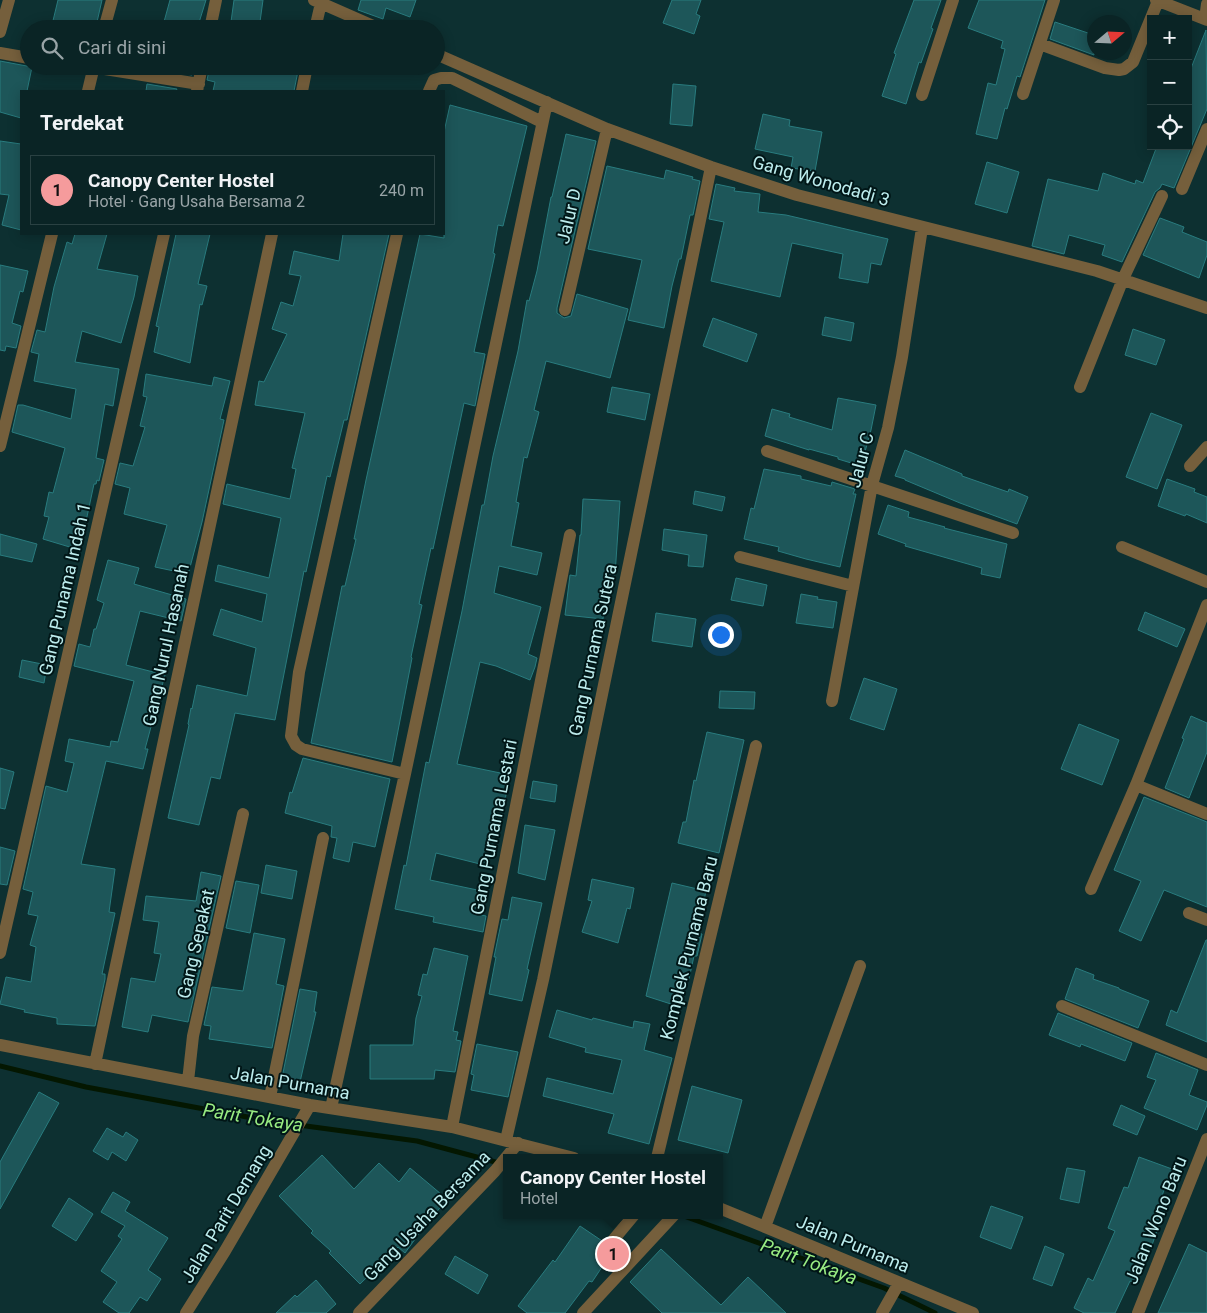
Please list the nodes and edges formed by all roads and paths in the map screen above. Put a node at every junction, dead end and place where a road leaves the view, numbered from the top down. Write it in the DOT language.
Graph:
graph roads {
  1 [pos="10,0"];
  2 [pos="112,0"];
  3 [pos="216,0"];
  4 [pos="953,0"];
  5 [pos="1054,0"];
  6 [pos="1157,0"];
  7 [pos="318,1"];
  8 [pos="1207,4"];
  9 [pos="106,20"];
  10 [pos="212,20"];
  11 [pos="316,20"];
  12 [pos="360,20"];
  13 [pos="1206,20"];
  14 [pos="0,32"];
  15 [pos="1040,44"];
  16 [pos="0,53"];
  17 [pos="20,56"];
  18 [pos="445,58"];
  19 [pos="90,75"];
  20 [pos="132,75"];
  21 [pos="200,75"];
  22 [pos="306,75"];
  23 [pos="198,88"];
  24 [pos="88,90"];
  25 [pos="302,90"];
  26 [pos="429,90"];
  27 [pos="922,94"];
  28 [pos="1023,94"];
  29 [pos="547,102"];
  30 [pos="542,122"];
  31 [pos="607,129"];
  32 [pos="1207,129"];
  33 [pos="710,167"];
  34 [pos="1182,189"];
  35 [pos="1162,196"];
  36 [pos="922,228"];
  37 [pos="52,235"];
  38 [pos="164,235"];
  39 [pos="272,235"];
  40 [pos="397,235"];
  41 [pos="1123,279"];
  42 [pos="1207,308"];
  43 [pos="565,310"];
  44 [pos="1080,387"];
  45 [pos="0,446"];
  46 [pos="1207,447"];
  47 [pos="767,451"];
  48 [pos="1190,466"];
  49 [pos="872,486"];
  50 [pos="1013,533"];
  51 [pos="570,535"];
  52 [pos="1122,547"];
  53 [pos="740,557"];
  54 [pos="1207,582"];
  55 [pos="853,586"];
  56 [pos="1207,605"];
  57 [pos="832,701"];
  58 [pos="756,746"];
  59 [pos="405,774"];
  60 [pos="1136,785"];
  61 [pos="243,814"];
  62 [pos="1207,814"];
  63 [pos="323,838"];
  64 [pos="1091,888"];
  65 [pos="1189,913"];
  66 [pos="1207,920"];
  67 [pos="0,953"];
  68 [pos="860,966"];
  69 [pos="1062,1006"];
  70 [pos="0,1045"];
  71 [pos="95,1064"];
  72 [pos="1207,1065"];
  73 [pos="188,1081"];
  74 [pos="270,1097"];
  75 [pos="331,1108"];
  76 [pos="308,1110"];
  77 [pos="452,1127"];
  78 [pos="1207,1139"];
  79 [pos="512,1141"];
  80 [pos="509,1154"];
  81 [pos="559,1154"];
  82 [pos="658,1154"];
  83 [pos="503,1162"];
  84 [pos="723,1210"];
  85 [pos="631,1219"];
  86 [pos="670,1219"];
  87 [pos="765,1226"];
  88 [pos="614,1239"];
  89 [pos="898,1285"];
  90 [pos="186,1313"];
  91 [pos="359,1313"];
  92 [pos="583,1313"];
  93 [pos="882,1313"];
  94 [pos="972,1313"];
  95 [pos="1138,1313"];
  1 -- 14 [label="street"];
  2 -- 9 [label="street"];
  3 -- 10 [label="street"];
  4 -- 27 [label="street"];
  5 -- 15 [label="street"];
  6 -- 13 [label="street"];
  6 -- 15 [label="street"];
  7 -- 11 [label="street"];
  7 -- 12 [label="street"];
  8 -- 13 [label="street"];
  15 -- 28 [label="street"];
  16 -- 17 [label="street"];
  18 -- 29 [label="street, Gang Wonodadi 3"];
  19 -- 24 [label="street"];
  20 -- 23 [label="street"];
  21 -- 23 [label="street"];
  22 -- 25 [label="street"];
  26 -- 30 [label="street"];
  29 -- 30 [label="street"];
  29 -- 31 [label="street, Gang Wonodadi 3"];
  30 -- 59 [label="street"];
  31 -- 33 [label="street, Gang Wonodadi 3"];
  31 -- 43 [label="street, Jalur D"];
  32 -- 34 [label="street"];
  33 -- 36 [label="street, Gang Wonodadi 3"];
  33 -- 79 [label="street, Gang Purnama Sutera"];
  35 -- 41 [label="street"];
  36 -- 41 [label="street, Gang Wonodadi 3"];
  36 -- 49 [label="street, Jalur C"];
  37 -- 45 [label="street"];
  38 -- 67 [label="street, Gang Punama Indah 1"];
  39 -- 71 [label="street, Gang Nurul Hasanah"];
  40 -- 59 [label="street"];
  41 -- 42 [label="street, Gang Wonodadi 3"];
  41 -- 44 [label="street"];
  46 -- 48 [label="street"];
  47 -- 49 [label="street"];
  49 -- 50 [label="street"];
  49 -- 55 [label="street, Jalur C"];
  51 -- 77 [label="street, Gang Purnama Lestari"];
  52 -- 54 [label="street"];
  53 -- 55 [label="street"];
  55 -- 57 [label="street, Jalur C"];
  56 -- 60 [label="street"];
  58 -- 82 [label="street, Komplek Purnama Baru"];
  59 -- 75 [label="street"];
  60 -- 62 [label="street"];
  60 -- 64 [label="street"];
  61 -- 73 [label="street, Gang Sepakat"];
  63 -- 74 [label="street"];
  65 -- 66 [label="street"];
  68 -- 87 [label="street"];
  69 -- 72 [label="street"];
  70 -- 71 [label="street, Jalan Purnama"];
  71 -- 73 [label="street, Jalan Purnama"];
  73 -- 74 [label="street, Jalan Purnama"];
  74 -- 76 [label="street, Jalan Purnama"];
  75 -- 76 [label="street, Jalan Purnama"];
  75 -- 77 [label="street, Jalan Purnama"];
  76 -- 90 [label="street, Jalan Parit Demang"];
  77 -- 79 [label="street, Jalan Purnama"];
  78 -- 95 [label="street, Jalan Wono Baru"];
  79 -- 80 [label="street, Gang Usaha Bersama"];
  79 -- 81 [label="street, Jalan Purnama"];
  83 -- 91 [label="street, Gang Usaha Bersama"];
  84 -- 87 [label="street, Jalan Purnama"];
  85 -- 88 [label="street"];
  86 -- 92 [label="street"];
  87 -- 89 [label="street, Jalan Purnama"];
  89 -- 93 [label="street"];
  89 -- 94 [label="street, Jalan Purnama"];
}
